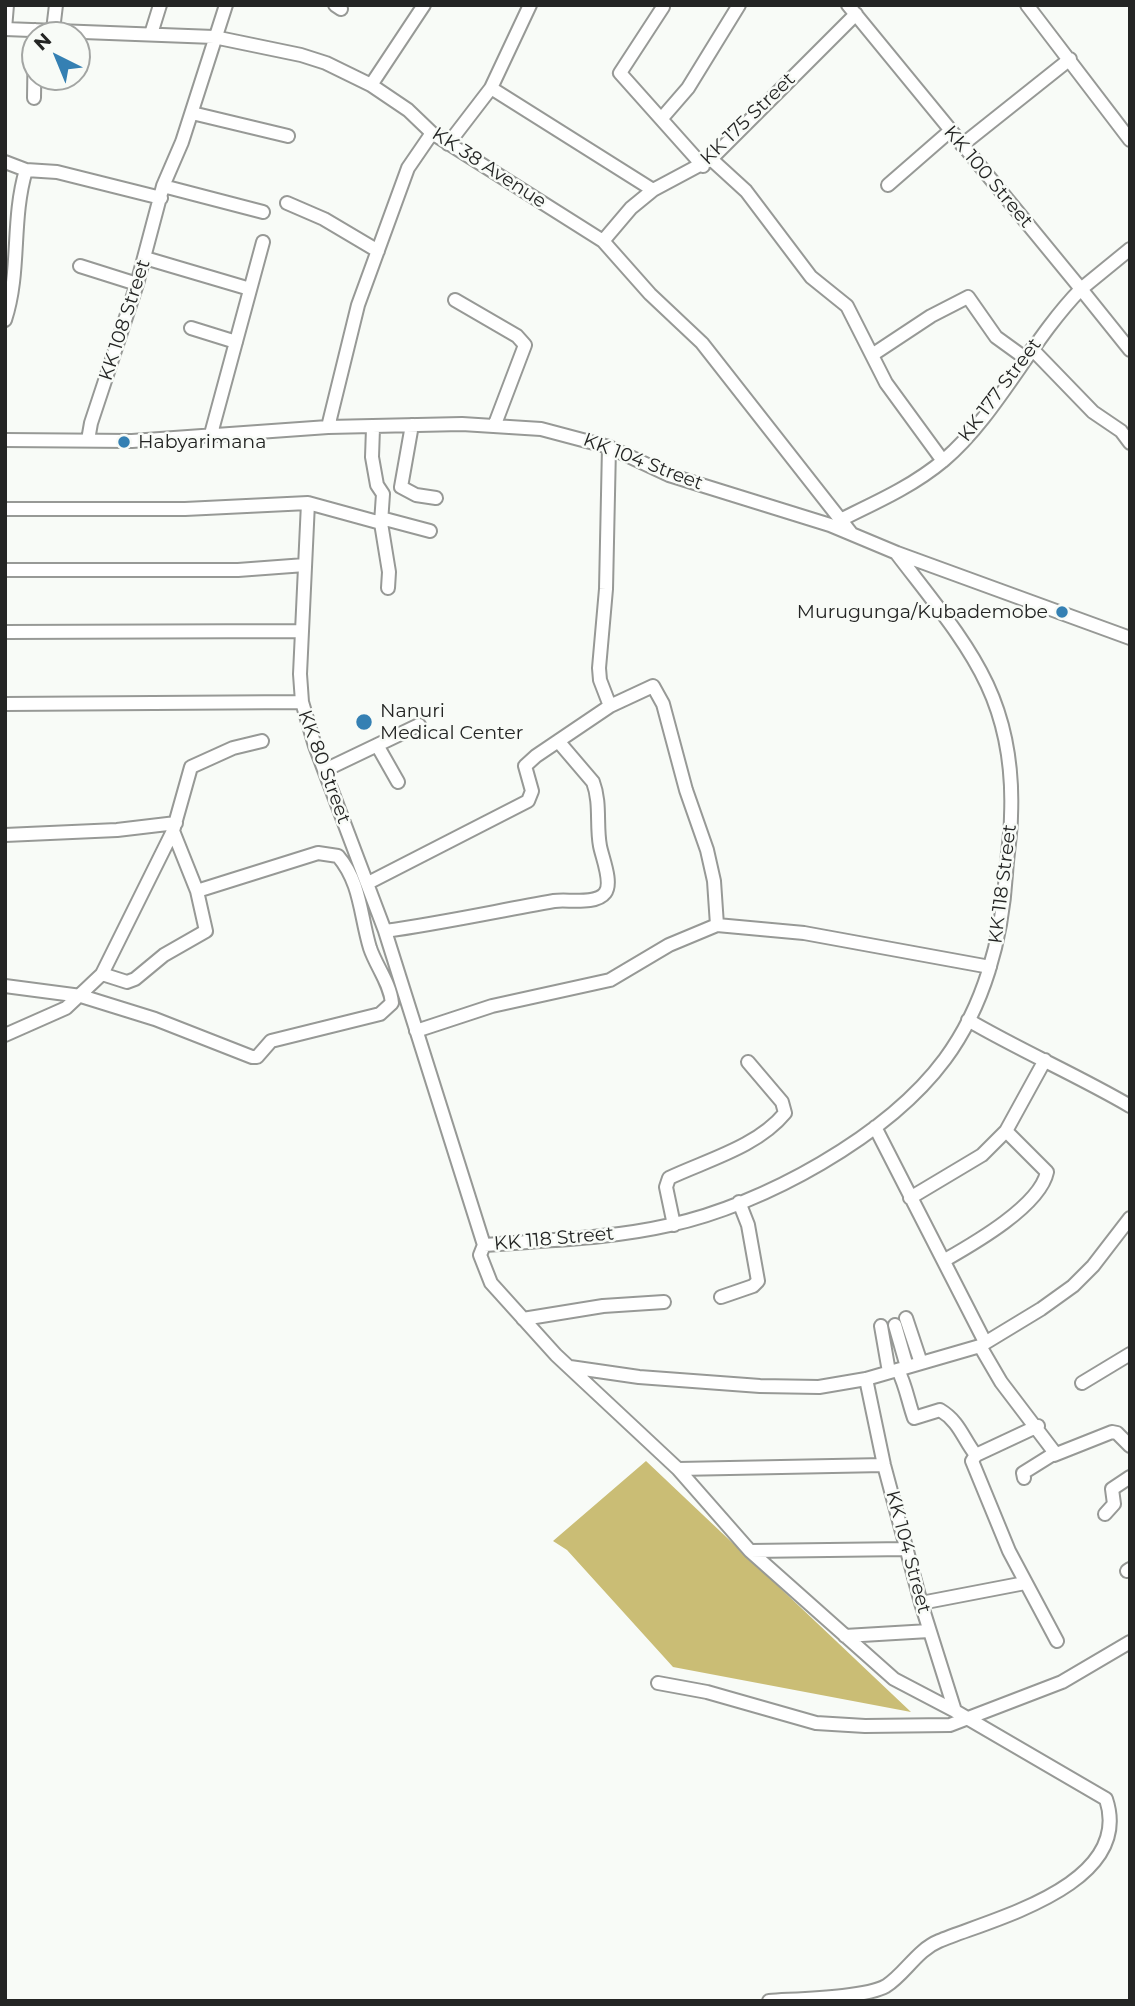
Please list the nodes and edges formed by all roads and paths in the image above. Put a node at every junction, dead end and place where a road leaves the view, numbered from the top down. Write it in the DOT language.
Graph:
graph roads {
  1 [pos="7,5"];
  2 [pos="160,5"];
  3 [pos="226,5"];
  4 [pos="424,5"];
  5 [pos="530,5"];
  6 [pos="738,5"];
  7 [pos="1027,5"];
  8 [pos="663,7"];
  9 [pos="852,10"];
  10 [pos="5,29"];
  11 [pos="91,32"];
  12 [pos="151,34"];
  13 [pos="214,37"];
  14 [pos="1070,59"];
  15 [pos="371,85"];
  16 [pos="491,88"];
  17 [pos="34,91"];
  18 [pos="34,98"];
  19 [pos="191,113"];
  20 [pos="663,118"];
  21 [pos="950,131"];
  22 [pos="432,133"];
  23 [pos="288,136"];
  24 [pos="1130,140"];
  25 [pos="448,144"];
  26 [pos="962,145"];
  27 [pos="5,162"];
  28 [pos="707,163"];
  29 [pos="26,170"];
  30 [pos="888,185"];
  31 [pos="653,190"];
  32 [pos="162,192"];
  33 [pos="287,203"];
  34 [pos="263,212"];
  35 [pos="603,241"];
  36 [pos="263,242"];
  37 [pos="10,243"];
  38 [pos="1130,249"];
  39 [pos="378,251"];
  40 [pos="145,258"];
  41 [pos="80,266"];
  42 [pos="11,276"];
  43 [pos="137,285"];
  44 [pos="250,289"];
  45 [pos="1082,289"];
  46 [pos="455,300"];
  47 [pos="5,320"];
  48 [pos="191,328"];
  49 [pos="236,342"];
  50 [pos="1130,351"];
  51 [pos="1028,353"];
  52 [pos="873,355"];
  53 [pos="495,424"];
  54 [pos="412,425"];
  55 [pos="328,427"];
  56 [pos="373,428"];
  57 [pos="211,434"];
  58 [pos="5,439"];
  59 [pos="88,440"];
  60 [pos="1130,443"];
  61 [pos="609,447"];
  62 [pos="943,461"];
  63 [pos="436,498"];
  64 [pos="308,503"];
  65 [pos="5,509"];
  66 [pos="842,519"];
  67 [pos="381,520"];
  68 [pos="430,531"];
  69 [pos="851,533"];
  70 [pos="897,554"];
  71 [pos="306,565"];
  72 [pos="5,570"];
  73 [pos="388,588"];
  74 [pos="302,631"];
  75 [pos="5,632"];
  76 [pos="1130,638"];
  77 [pos="302,702"];
  78 [pos="5,704"];
  79 [pos="610,706"];
  80 [pos="419,725"];
  81 [pos="262,741"];
  82 [pos="558,741"];
  83 [pos="377,745"];
  84 [pos="325,770"];
  85 [pos="398,782"];
  86 [pos="174,827"];
  87 [pos="5,835"];
  88 [pos="368,883"];
  89 [pos="197,891"];
  90 [pos="717,925"];
  91 [pos="385,931"];
  92 [pos="990,967"];
  93 [pos="102,974"];
  94 [pos="5,986"];
  95 [pos="80,996"];
  96 [pos="968,1020"];
  97 [pos="416,1031"];
  98 [pos="5,1035"];
  99 [pos="1045,1060"];
  100 [pos="748,1062"];
  101 [pos="1130,1106"];
  102 [pos="875,1127"];
  103 [pos="1006,1131"];
  104 [pos="910,1198"];
  105 [pos="739,1202"];
  106 [pos="1129,1220"];
  107 [pos="674,1225"];
  108 [pos="484,1245"];
  109 [pos="944,1260"];
  110 [pos="721,1297"];
  111 [pos="664,1302"];
  112 [pos="523,1319"];
  113 [pos="881,1326"];
  114 [pos="983,1344"];
  115 [pos="1130,1353"];
  116 [pos="921,1363"];
  117 [pos="569,1367"];
  118 [pos="898,1369"];
  119 [pos="866,1379"];
  120 [pos="1082,1383"];
  121 [pos="1038,1426"];
  122 [pos="1130,1446"];
  123 [pos="976,1455"];
  124 [pos="1054,1455"];
  125 [pos="884,1465"];
  126 [pos="678,1469"];
  127 [pos="1130,1476"];
  128 [pos="1024,1478"];
  129 [pos="1105,1514"];
  130 [pos="907,1549"];
  131 [pos="750,1551"];
  132 [pos="1026,1583"];
  133 [pos="921,1603"];
  134 [pos="929,1631"];
  135 [pos="845,1636"];
  136 [pos="1057,1641"];
  137 [pos="1126,1644"];
  138 [pos="658,1683"];
  139 [pos="964,1717"];
  140 [pos="1124,1823"];
  141 [pos="1084,1890"];
  142 [pos="769,2001"];
  1 -- 10 [label="street"];
  2 -- 12 [label="street"];
  3 -- 13 [label="street, KK 108 Street"];
  4 -- 15 [label="street"];
  5 -- 16 [label="street"];
  6 -- 20 [label="street"];
  7 -- 14 [label="street"];
  8 -- 20 [label="street"];
  9 -- 21 [label="street, KK 100 Street"];
  9 -- 28 [label="street, KK 175 Street"];
  11 -- 12 [label="street, KK 38 Avenue"];
  12 -- 13 [label="street, KK 38 Avenue"];
  13 -- 15 [label="street, KK 38 Avenue"];
  13 -- 19 [label="street, KK 108 Street"];
  14 -- 24 [label="street"];
  14 -- 26 [label="street"];
  15 -- 22 [label="street, KK 38 Avenue"];
  16 -- 25 [label="street"];
  16 -- 31 [label="street"];
  17 -- 18 [label="street"];
  19 -- 23 [label="street"];
  19 -- 32 [label="street, KK 108 Street"];
  20 -- 28 [label="street"];
  21 -- 26 [label="street, KK 100 Street"];
  21 -- 30 [label="street"];
  22 -- 25 [label="street, KK 38 Avenue"];
  22 -- 39 [label="street"];
  25 -- 35 [label="street, KK 38 Avenue"];
  26 -- 45 [label="street, KK 100 Street"];
  27 -- 29 [label="street"];
  28 -- 31 [label="street, KK 175 Street"];
  28 -- 52 [label="street"];
  29 -- 32 [label="street"];
  29 -- 37 [label="street"];
  31 -- 35 [label="street, KK 175 Street"];
  32 -- 34 [label="street"];
  32 -- 40 [label="street, KK 108 Street"];
  33 -- 39 [label="street"];
  35 -- 66 [label="street, KK 38 Avenue"];
  36 -- 44 [label="street"];
  37 -- 42 [label="street"];
  38 -- 45 [label="street"];
  39 -- 55 [label="street"];
  40 -- 43 [label="street, KK 108 Street"];
  40 -- 44 [label="street"];
  41 -- 43 [label="street"];
  42 -- 47 [label="street"];
  43 -- 59 [label="street, KK 108 Street"];
  44 -- 49 [label="street"];
  45 -- 50 [label="street"];
  45 -- 51 [label="street, KK 177 Street"];
  46 -- 53 [label="street"];
  48 -- 49 [label="street"];
  49 -- 57 [label="street"];
  51 -- 52 [label="street"];
  51 -- 60 [label="street"];
  51 -- 62 [label="street, KK 177 Street"];
  52 -- 62 [label="street"];
  53 -- 54 [label="street, KK 104 Street"];
  53 -- 61 [label="street, KK 104 Street"];
  54 -- 56 [label="street, KK 104 Street"];
  54 -- 63 [label="street"];
  55 -- 56 [label="street, KK 104 Street"];
  55 -- 57 [label="street, KK 104 Street"];
  56 -- 67 [label="street"];
  57 -- 59 [label="street, KK 104 Street"];
  58 -- 59 [label="street, KK 104 Street"];
  61 -- 69 [label="street, KK 104 Street"];
  61 -- 79 [label="street"];
  62 -- 66 [label="street, KK 177 Street"];
  64 -- 65 [label="street"];
  64 -- 67 [label="street"];
  64 -- 71 [label="street"];
  66 -- 69 [label="street, KK 38 Avenue"];
  67 -- 68 [label="street"];
  67 -- 73 [label="street"];
  69 -- 70 [label="street, KK 104 Street"];
  70 -- 76 [label="street, KK 104 Street"];
  70 -- 92 [label="street, KK 118 Street"];
  71 -- 72 [label="street"];
  71 -- 74 [label="street"];
  74 -- 75 [label="street"];
  74 -- 77 [label="street"];
  77 -- 78 [label="street, KK 80 Street"];
  77 -- 84 [label="street, KK 80 Street"];
  79 -- 82 [label="street"];
  79 -- 90 [label="street"];
  80 -- 83 [label="street"];
  81 -- 86 [label="street"];
  82 -- 88 [label="street"];
  82 -- 91 [label="street"];
  83 -- 84 [label="street"];
  83 -- 85 [label="street"];
  84 -- 88 [label="street, KK 80 Street"];
  86 -- 87 [label="street"];
  86 -- 89 [label="street"];
  86 -- 93 [label="street"];
  88 -- 91 [label="street, KK 80 Street"];
  89 -- 93 [label="street"];
  89 -- 95 [label="street"];
  90 -- 92 [label="street"];
  90 -- 97 [label="street"];
  91 -- 97 [label="street, KK 80 Street"];
  92 -- 96 [label="street, KK 118 Street"];
  93 -- 95 [label="street"];
  94 -- 95 [label="street"];
  95 -- 98 [label="street"];
  96 -- 99 [label="street"];
  96 -- 102 [label="street, KK 118 Street"];
  97 -- 108 [label="street, KK 80 Street"];
  99 -- 101 [label="street"];
  99 -- 103 [label="street"];
  100 -- 107 [label="street"];
  102 -- 104 [label="street"];
  102 -- 105 [label="street, KK 118 Street"];
  103 -- 104 [label="street"];
  103 -- 109 [label="street"];
  104 -- 109 [label="street"];
  105 -- 107 [label="street, KK 118 Street"];
  105 -- 110 [label="street"];
  106 -- 114 [label="street"];
  107 -- 108 [label="street, KK 118 Street"];
  108 -- 112 [label="street, KK 80 Street"];
  109 -- 114 [label="street"];
  111 -- 112 [label="street"];
  112 -- 117 [label="street, KK 80 Street"];
  113 -- 118 [label="street"];
  114 -- 116 [label="street"];
  114 -- 121 [label="street"];
  115 -- 120 [label="street"];
  116 -- 118 [label="street"];
  116 -- 118 [label="street"];
  117 -- 119 [label="street"];
  117 -- 126 [label="street, KK 80 Street"];
  118 -- 119 [label="street"];
  118 -- 123 [label="street"];
  119 -- 125 [label="street, KK 104 Street"];
  121 -- 123 [label="street"];
  121 -- 124 [label="street"];
  122 -- 124 [label="street"];
  123 -- 132 [label="street"];
  124 -- 128 [label="street"];
  125 -- 126 [label="street"];
  125 -- 130 [label="street, KK 104 Street"];
  126 -- 131 [label="street, KK 80 Street"];
  127 -- 129 [label="street"];
  130 -- 131 [label="street"];
  130 -- 133 [label="street, KK 104 Street"];
  131 -- 135 [label="street, KK 80 Street"];
  132 -- 133 [label="street"];
  132 -- 136 [label="street"];
  133 -- 134 [label="street, KK 104 Street"];
  134 -- 135 [label="street"];
  134 -- 139 [label="street, KK 104 Street"];
  135 -- 139 [label="street, KK 80 Street"];
  137 -- 139 [label="street"];
  138 -- 139 [label="street"];
  139 -- 140 [label="street, KK 80 Street"];
  141 -- 142 [label="street"];
}
